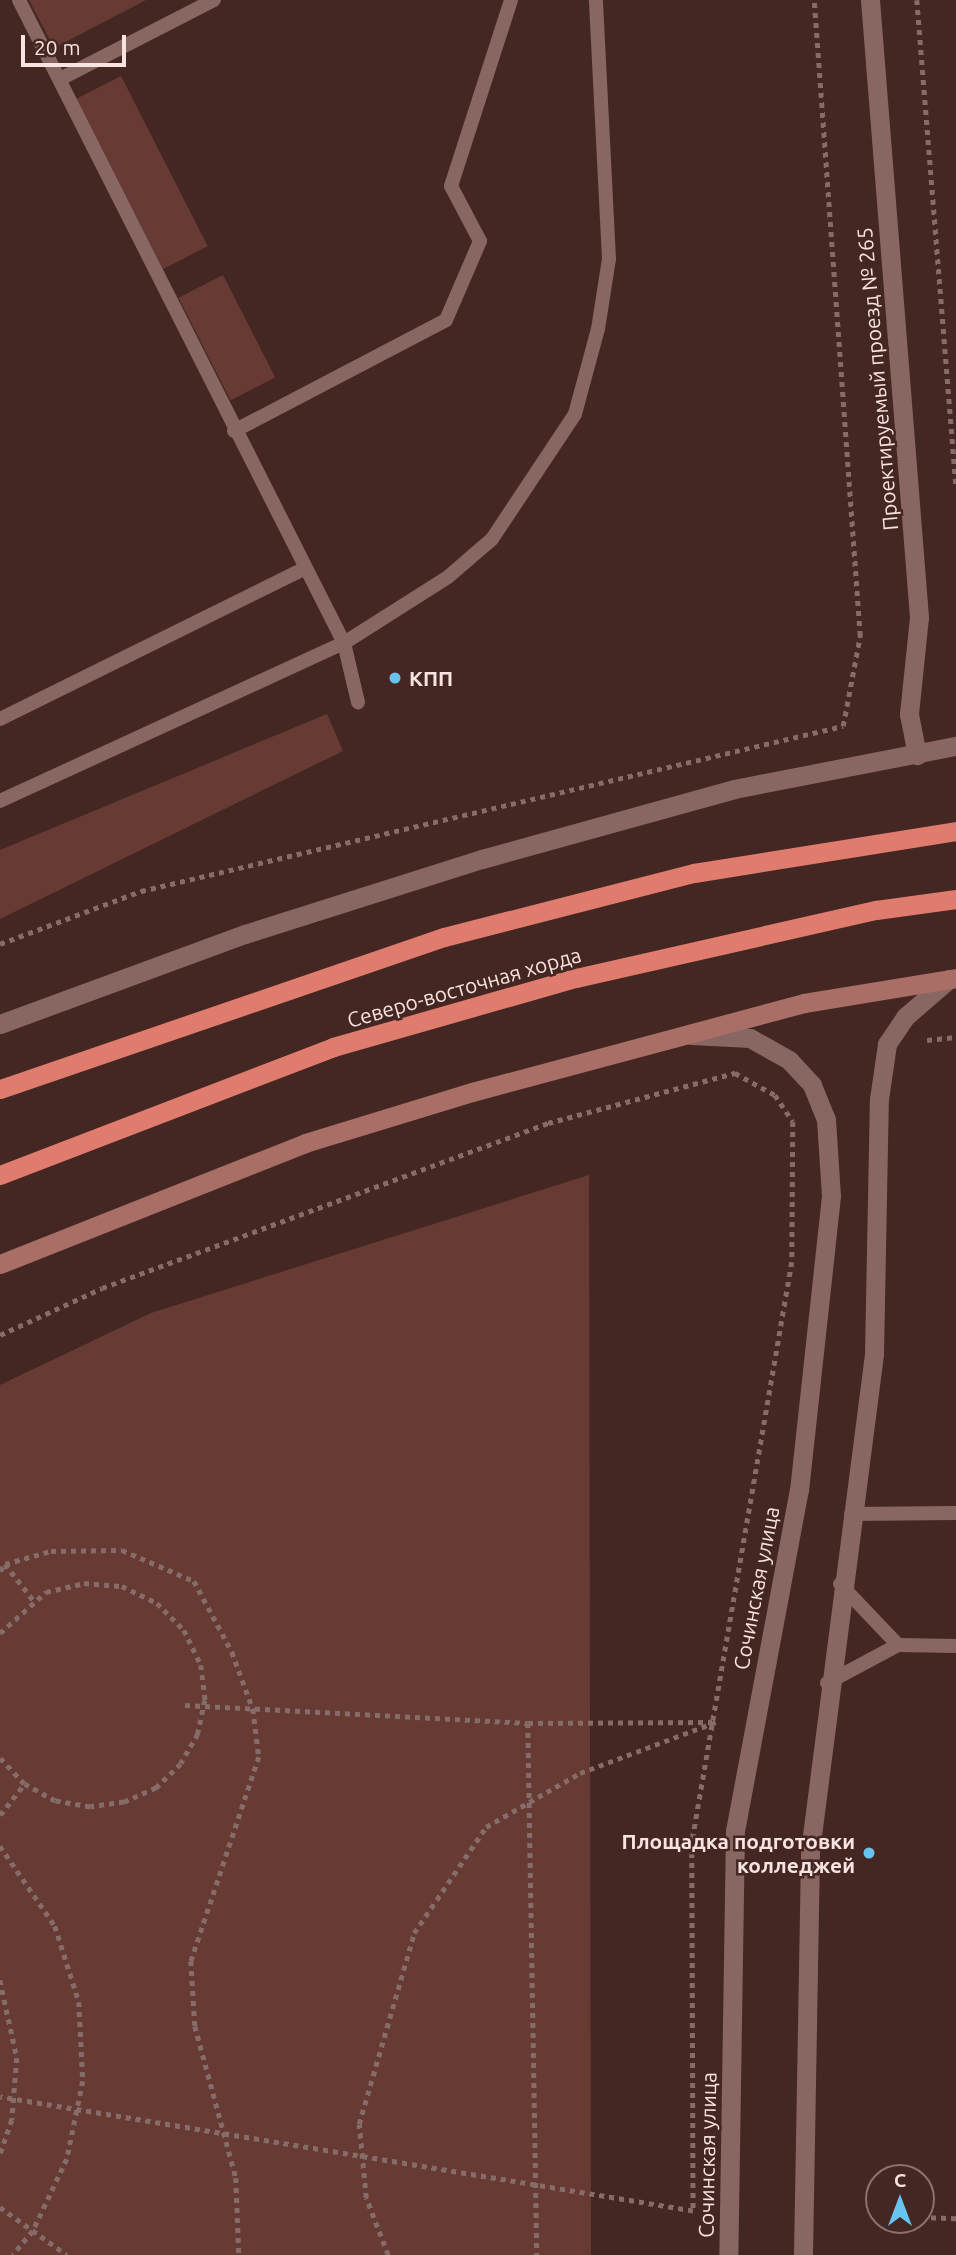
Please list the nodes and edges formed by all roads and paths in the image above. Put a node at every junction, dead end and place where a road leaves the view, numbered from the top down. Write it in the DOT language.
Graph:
graph roads {
  1 [pos="19,0"];
  2 [pos="214,0"];
  3 [pos="511,0"];
  4 [pos="596,0"];
  5 [pos="814,0"];
  6 [pos="870,0"];
  7 [pos="917,0"];
  8 [pos="60,79"];
  9 [pos="234,431"];
  10 [pos="956,485"];
  11 [pos="305,568"];
  12 [pos="344,643"];
  13 [pos="358,702"];
  14 [pos="0,719"];
  15 [pos="956,746"];
  16 [pos="916,755"];
  17 [pos="0,801"];
  18 [pos="956,831"];
  19 [pos="956,899"];
  20 [pos="0,944"];
  21 [pos="953,978"];
  22 [pos="0,1024"];
  23 [pos="676,1034"];
  24 [pos="956,1037"];
  25 [pos="927,1040"];
  26 [pos="0,1089"];
  27 [pos="0,1175"];
  28 [pos="0,1264"];
  29 [pos="0,1335"];
  30 [pos="956,1513"];
  31 [pos="851,1514"];
  32 [pos="5,1564"];
  33 [pos="0,1571"];
  34 [pos="840,1584"];
  35 [pos="34,1601"];
  36 [pos="0,1633"];
  37 [pos="898,1645"];
  38 [pos="956,1646"];
  39 [pos="827,1684"];
  40 [pos="185,1705"];
  41 [pos="203,1709"];
  42 [pos="253,1709"];
  43 [pos="717,1722"];
  44 [pos="528,1723"];
  45 [pos="0,1758"];
  46 [pos="24,1784"];
  47 [pos="528,1802"];
  48 [pos="0,1815"];
  49 [pos="0,1846"];
  50 [pos="0,1980"];
  51 [pos="0,2097"];
  52 [pos="14,2099"];
  53 [pos="78,2110"];
  54 [pos="221,2133"];
  55 [pos="0,2154"];
  56 [pos="364,2157"];
  57 [pos="537,2185"];
  58 [pos="0,2207"];
  59 [pos="935,2217"];
  60 [pos="956,2218"];
  61 [pos="33,2231"];
  62 [pos="13,2255"];
  63 [pos="67,2255"];
  64 [pos="239,2255"];
  65 [pos="388,2255"];
  66 [pos="537,2255"];
  67 [pos="728,2255"];
  68 [pos="803,2255"];
  1 -- 8 [label="lane"];
  2 -- 8 [label="lane"];
  3 -- 9 [label="lane"];
  4 -- 12 [label="lane"];
  5 -- 20 [label="path"];
  6 -- 16 [label="street, Проектируемый проезд № 265"];
  7 -- 10 [label="path"];
  8 -- 9 [label="lane"];
  9 -- 11 [label="lane"];
  11 -- 12 [label="lane"];
  11 -- 14 [label="lane"];
  12 -- 13 [label="lane"];
  12 -- 17 [label="lane"];
  15 -- 16 [label="street"];
  16 -- 22 [label="street"];
  18 -- 26 [label="highway"];
  19 -- 27 [label="highway, Северо-восточная хорда"];
  21 -- 23 [label="main road"];
  21 -- 31 [label="street"];
  23 -- 28 [label="main road"];
  23 -- 67 [label="street, Сочинская улица"];
  24 -- 25 [label="path"];
  29 -- 43 [label="path"];
  30 -- 31 [label="lane"];
  31 -- 34 [label="street"];
  32 -- 33 [label="path"];
  32 -- 35 [label="path"];
  32 -- 42 [label="path"];
  34 -- 37 [label="lane"];
  34 -- 39 [label="street"];
  35 -- 36 [label="path"];
  35 -- 41 [label="path"];
  37 -- 38 [label="lane"];
  37 -- 39 [label="lane"];
  39 -- 68 [label="street"];
  40 -- 41 [label="path"];
  41 -- 42 [label="path"];
  41 -- 46 [label="path"];
  42 -- 44 [label="path"];
  42 -- 54 [label="path"];
  43 -- 44 [label="path"];
  43 -- 47 [label="path"];
  43 -- 57 [label="path"];
  44 -- 47 [label="path"];
  45 -- 46 [label="path"];
  46 -- 48 [label="path"];
  47 -- 56 [label="path"];
  47 -- 57 [label="path"];
  49 -- 53 [label="path"];
  50 -- 52 [label="path"];
  51 -- 52 [label="path"];
  52 -- 53 [label="path"];
  52 -- 55 [label="path"];
  53 -- 54 [label="path"];
  53 -- 61 [label="path"];
  54 -- 56 [label="path"];
  54 -- 64 [label="path"];
  56 -- 57 [label="path"];
  56 -- 65 [label="path"];
  57 -- 66 [label="path"];
  58 -- 61 [label="path"];
  59 -- 60 [label="path"];
  61 -- 62 [label="path"];
  61 -- 63 [label="path"];
}
